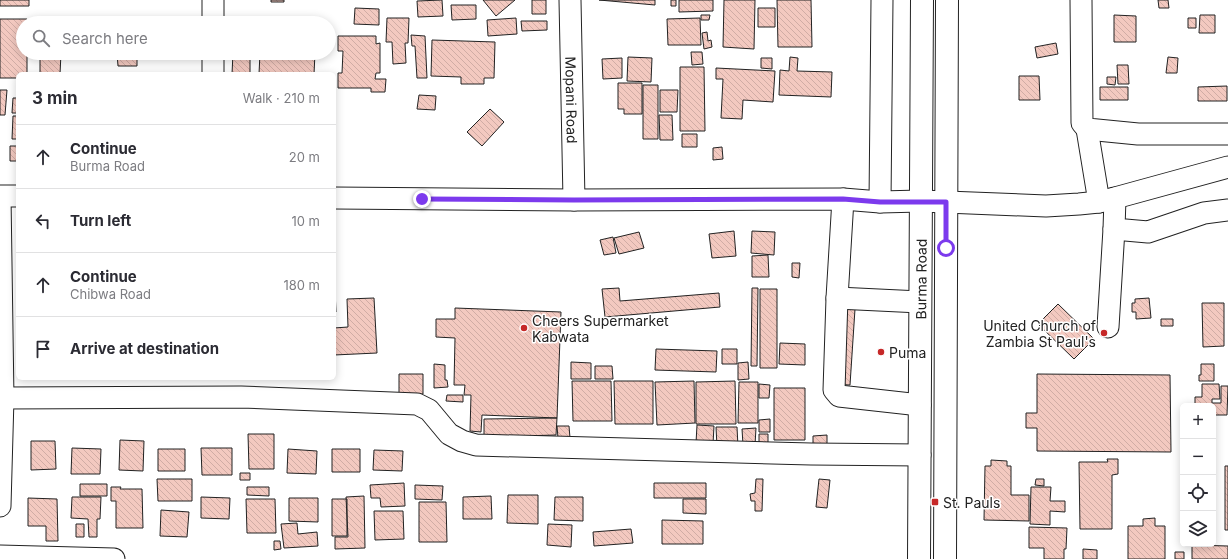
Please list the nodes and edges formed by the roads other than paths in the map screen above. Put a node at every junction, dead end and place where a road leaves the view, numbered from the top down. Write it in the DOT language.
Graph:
graph roads {
  1 [pos="213,0"];
  2 [pos="570,0"];
  3 [pos="882,0"];
  4 [pos="922,0"];
  5 [pos="947,0"];
  6 [pos="1081,0"];
  7 [pos="213,16"];
  8 [pos="213,60"];
  9 [pos="213,72"];
  10 [pos="1087,129"];
  11 [pos="1228,134"];
  12 [pos="1228,167"];
  13 [pos="0,196"];
  14 [pos="16,196"];
  15 [pos="336,198"];
  16 [pos="843,199"];
  17 [pos="574,200"];
  18 [pos="1107,200"];
  19 [pos="921,201"];
  20 [pos="880,202"];
  21 [pos="946,202"];
  22 [pos="1228,210"];
  23 [pos="1114,229"];
  24 [pos="837,298"];
  25 [pos="920,302"];
  26 [pos="1108,327"];
  27 [pos="3,398"];
  28 [pos="920,405"];
  29 [pos="920,454"];
  30 [pos="0,506"];
  31 [pos="0,556"];
  32 [pos="114,559"];
  33 [pos="919,559"];
  34 [pos="945,559"];
  1 -- 7 [label="street"];
  2 -- 17 [label="street, Mopani Road"];
  3 -- 20 [label="street"];
  4 -- 19 [label="main road, Burma Road"];
  5 -- 21 [label="main road, Burma Road"];
  6 -- 10 [label="street"];
  8 -- 9 [label="street"];
  10 -- 11 [label="street"];
  10 -- 18 [label="street"];
  12 -- 18 [label="street"];
  13 -- 14 [label="street"];
  13 -- 27 [label="street"];
  15 -- 17 [label="street"];
  16 -- 17 [label="street"];
  16 -- 20 [label="street"];
  16 -- 24 [label="street"];
  18 -- 21 [label="street"];
  18 -- 23 [label="street"];
  19 -- 20 [label="street"];
  19 -- 21 [label="street"];
  19 -- 25 [label="main road, Burma Road"];
  21 -- 34 [label="main road, Burma Road"];
  22 -- 23 [label="street"];
  23 -- 26 [label="street"];
  24 -- 25 [label="street"];
  24 -- 28 [label="street"];
  25 -- 28 [label="main road, Burma Road"];
  27 -- 29 [label="street"];
  27 -- 30 [label="street"];
  28 -- 29 [label="main road, Burma Road"];
  29 -- 33 [label="main road, Burma Road"];
  31 -- 32 [label="street"];
}
